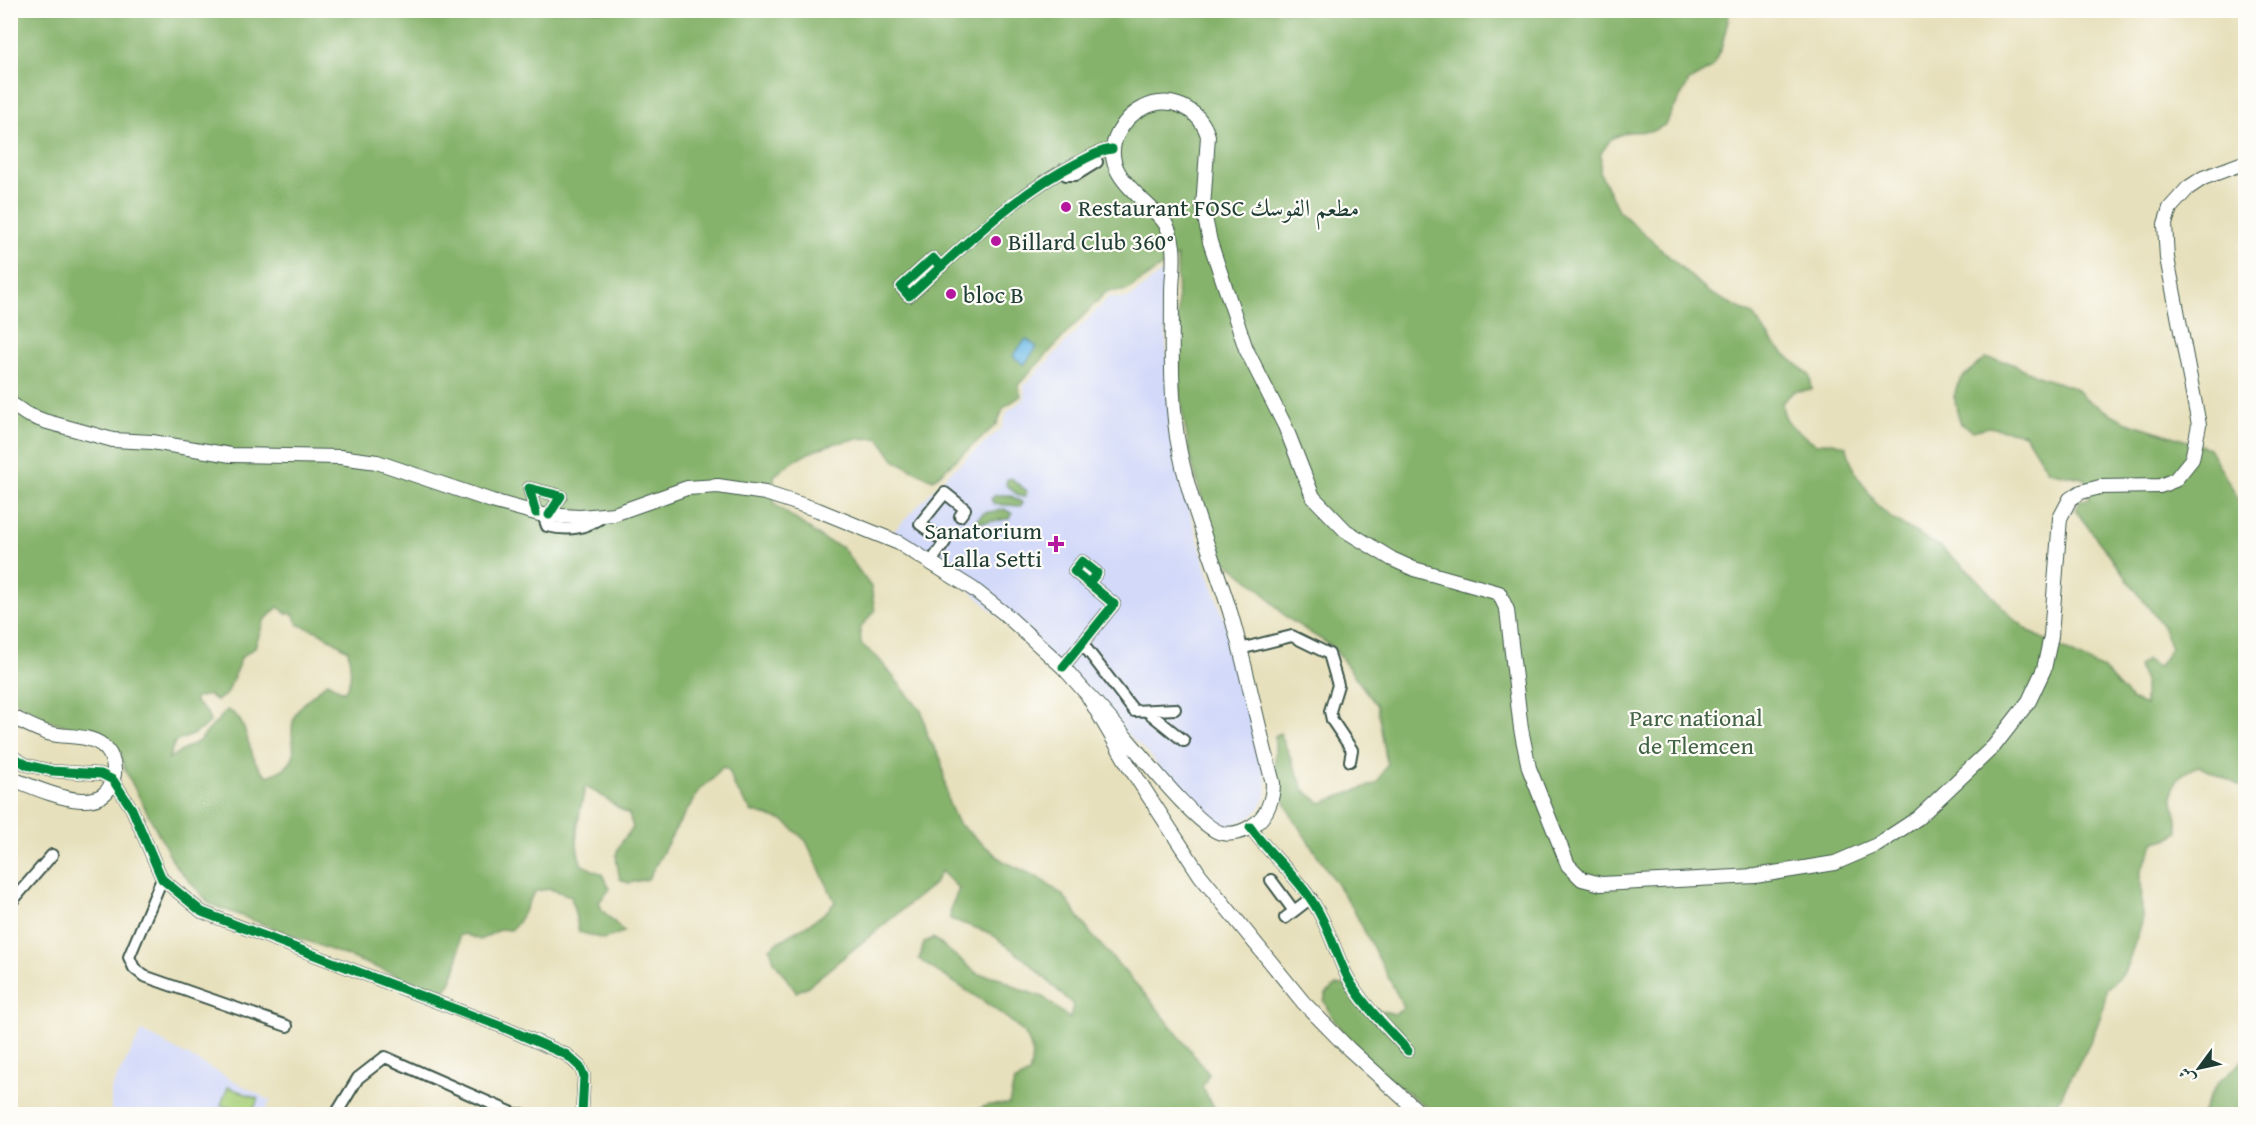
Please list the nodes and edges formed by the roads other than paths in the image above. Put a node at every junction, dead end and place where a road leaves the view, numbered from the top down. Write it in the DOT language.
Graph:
graph roads {
  1 [pos="1112,149"];
  2 [pos="2246,162"];
  3 [pos="940,267"];
  4 [pos="10,403"];
  5 [pos="960,516"];
  6 [pos="931,562"];
  7 [pos="1089,583"];
  8 [pos="1082,643"];
  9 [pos="1240,649"];
  10 [pos="1063,667"];
  11 [pos="1087,694"];
  12 [pos="1175,709"];
  13 [pos="1147,711"];
  14 [pos="10,716"];
  15 [pos="1184,741"];
  16 [pos="10,755"];
  17 [pos="1350,761"];
  18 [pos="10,778"];
  19 [pos="113,780"];
  20 [pos="1250,827"];
  21 [pos="52,855"];
  22 [pos="162,879"];
  23 [pos="1271,880"];
  24 [pos="10,897"];
  25 [pos="1311,898"];
  26 [pos="1294,910"];
  27 [pos="1285,918"];
  28 [pos="287,1026"];
  29 [pos="1408,1051"];
  30 [pos="336,1114"];
  31 [pos="523,1114"];
  32 [pos="582,1114"];
  33 [pos="1421,1114"];
  1 -- 2 [label="main road"];
  1 -- 3 [label="street"];
  1 -- 9 [label="main road"];
  4 -- 6 [label="main road"];
  5 -- 6 [label="street"];
  6 -- 10 [label="main road"];
  7 -- 8 [label="street"];
  8 -- 10 [label="street"];
  8 -- 13 [label="street"];
  9 -- 17 [label="street"];
  9 -- 20 [label="main road"];
  10 -- 11 [label="main road"];
  11 -- 20 [label="main road"];
  11 -- 33 [label="main road"];
  12 -- 13 [label="street"];
  13 -- 15 [label="street"];
  14 -- 19 [label="main road"];
  16 -- 19 [label="street"];
  18 -- 19 [label="main road"];
  19 -- 22 [label="street"];
  20 -- 25 [label="street"];
  21 -- 24 [label="street"];
  22 -- 28 [label="street"];
  22 -- 32 [label="street"];
  23 -- 26 [label="street"];
  25 -- 26 [label="street"];
  25 -- 29 [label="street"];
  26 -- 27 [label="street"];
  30 -- 31 [label="street"];
}
